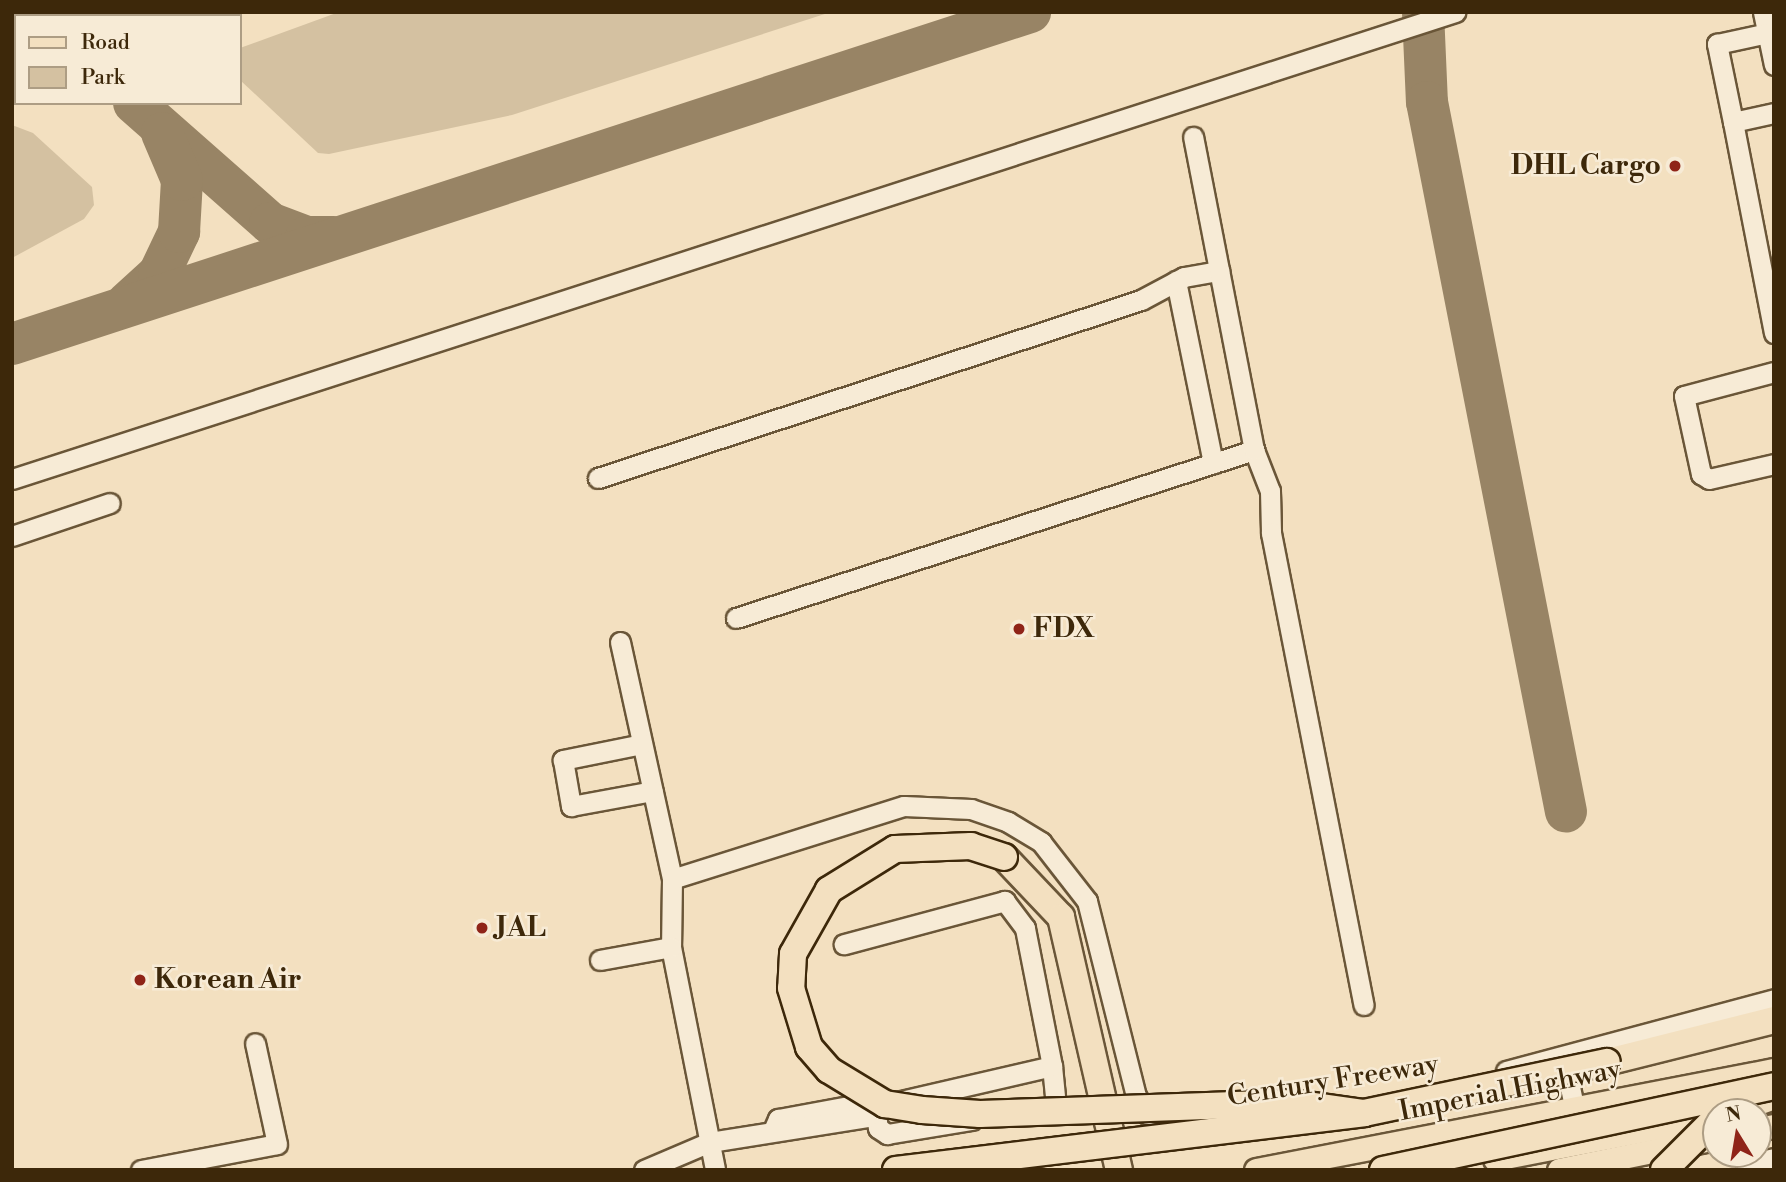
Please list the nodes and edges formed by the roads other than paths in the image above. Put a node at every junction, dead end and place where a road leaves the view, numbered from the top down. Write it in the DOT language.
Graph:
graph roads {
  1 [pos="1455,12"];
  2 [pos="1763,12"];
  3 [pos="1768,33"];
  4 [pos="1774,65"];
  5 [pos="1774,113"];
  6 [pos="1733,122"];
  7 [pos="1193,138"];
  8 [pos="1219,271"];
  9 [pos="1176,281"];
  10 [pos="1774,333"];
  11 [pos="1774,372"];
  12 [pos="1254,450"];
  13 [pos="1213,463"];
  14 [pos="1774,464"];
  15 [pos="598,478"];
  16 [pos="12,479"];
  17 [pos="110,503"];
  18 [pos="12,536"];
  19 [pos="736,618"];
  20 [pos="620,642"];
  21 [pos="642,744"];
  22 [pos="653,791"];
  23 [pos="672,879"];
  24 [pos="844,944"];
  25 [pos="671,947"];
  26 [pos="600,960"];
  27 [pos="1774,999"];
  28 [pos="1364,1005"];
  29 [pos="1774,1020"];
  30 [pos="255,1043"];
  31 [pos="1563,1056"];
  32 [pos="1052,1066"];
  33 [pos="1774,1070"];
  34 [pos="1774,1086"];
  35 [pos="875,1107"];
  36 [pos="1575,1109"];
  37 [pos="1364,1112"];
  38 [pos="1702,1121"];
  39 [pos="1702,1131"];
  40 [pos="1702,1140"];
  41 [pos="710,1142"];
  42 [pos="1585,1159"];
  43 [pos="190,1165"];
  44 [pos="141,1170"];
  45 [pos="644,1170"];
  46 [pos="715,1170"];
  47 [pos="896,1170"];
  48 [pos="1119,1170"];
  49 [pos="1256,1170"];
  50 [pos="1383,1170"];
  51 [pos="1437,1170"];
  52 [pos="1559,1170"];
  53 [pos="1664,1170"];
  1 -- 16 [label="street"];
  2 -- 3 [label="street"];
  3 -- 4 [label="street"];
  3 -- 6 [label="street"];
  5 -- 6 [label="street"];
  6 -- 10 [label="street"];
  7 -- 8 [label="street"];
  8 -- 9 [label="street"];
  8 -- 12 [label="street"];
  9 -- 13 [label="street"];
  9 -- 15 [label="street"];
  11 -- 14 [label="street"];
  12 -- 13 [label="street"];
  12 -- 28 [label="street"];
  13 -- 19 [label="street"];
  17 -- 18 [label="street"];
  20 -- 21 [label="street"];
  21 -- 22 [label="street"];
  21 -- 22 [label="street"];
  22 -- 23 [label="street"];
  23 -- 25 [label="street"];
  23 -- 31 [label="street"];
  24 -- 32 [label="street"];
  25 -- 26 [label="street"];
  25 -- 41 [label="street"];
  27 -- 31 [label="street"];
  29 -- 37 [label="highway, Century Freeway, bridge"];
  30 -- 43 [label="street"];
  31 -- 36 [label="street"];
  32 -- 35 [label="street"];
  32 -- 35 [label="street"];
  33 -- 36 [label="main road, Imperial Highway"];
  34 -- 50 [label="highway, bridge"];
  35 -- 41 [label="street"];
  36 -- 42 [label="street"];
  36 -- 49 [label="main road, Imperial Highway"];
  37 -- 47 [label="highway, Century Freeway, bridge"];
  37 -- 48 [label="highway, bridge"];
  38 -- 42 [label="main road"];
  39 -- 53 [label="highway, bridge"];
  40 -- 42 [label="main road"];
  41 -- 45 [label="street"];
  41 -- 46 [label="street"];
  42 -- 51 [label="main road"];
  42 -- 52 [label="main road"];
  43 -- 44 [label="street"];
}
